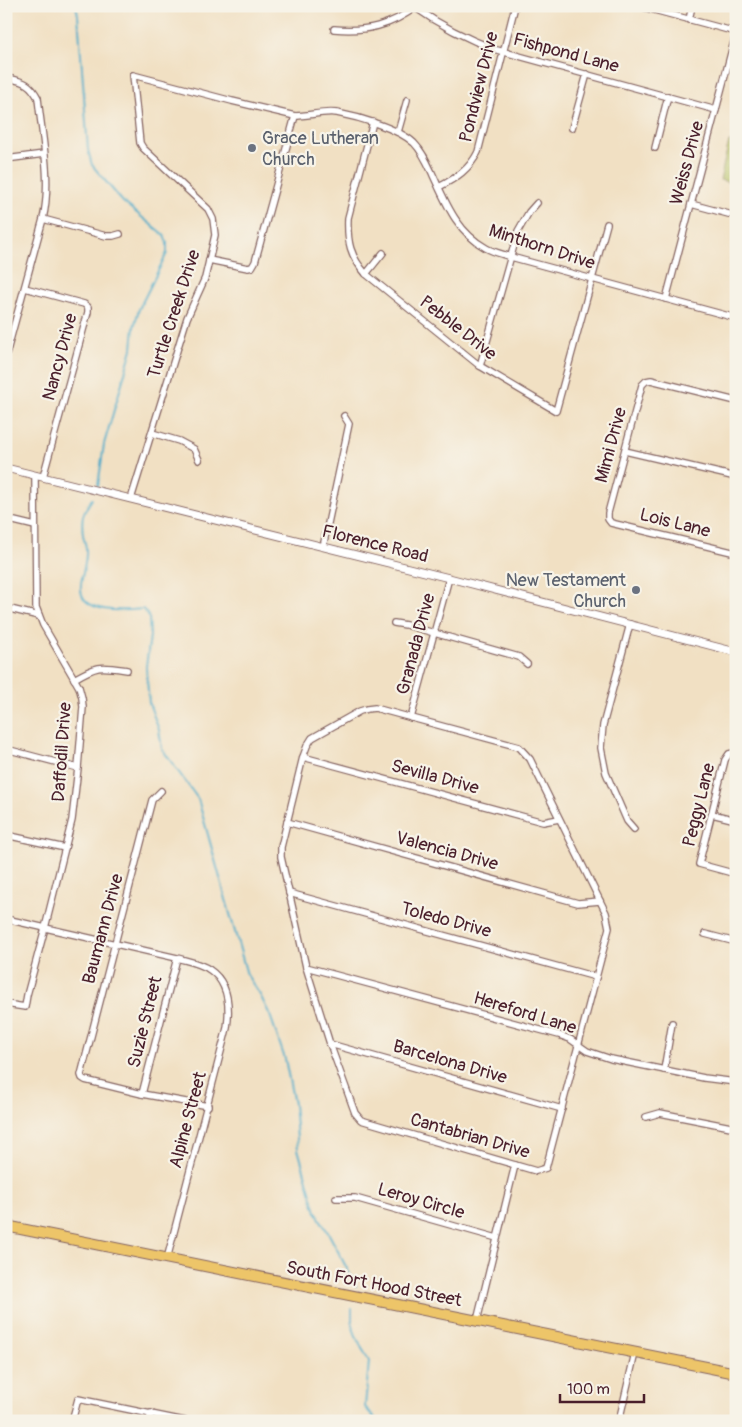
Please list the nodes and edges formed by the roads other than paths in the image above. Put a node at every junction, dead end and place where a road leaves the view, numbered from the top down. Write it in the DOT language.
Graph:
graph roads {
  1 [pos="515,6"];
  2 [pos="639,6"];
  3 [pos="692,6"];
  4 [pos="417,7"];
  5 [pos="689,20"];
  6 [pos="334,29"];
  7 [pos="736,33"];
  8 [pos="504,52"];
  9 [pos="587,74"];
  10 [pos="133,75"];
  11 [pos="8,78"];
  12 [pos="668,96"];
  13 [pos="407,100"];
  14 [pos="716,110"];
  15 [pos="295,116"];
  16 [pos="373,122"];
  17 [pos="572,128"];
  18 [pos="398,132"];
  19 [pos="655,148"];
  20 [pos="44,154"];
  21 [pos="6,159"];
  22 [pos="439,187"];
  23 [pos="537,203"];
  24 [pos="691,204"];
  25 [pos="736,216"];
  26 [pos="43,219"];
  27 [pos="607,224"];
  28 [pos="120,234"];
  29 [pos="383,253"];
  30 [pos="510,257"];
  31 [pos="209,260"];
  32 [pos="366,274"];
  33 [pos="592,279"];
  34 [pos="25,288"];
  35 [pos="666,299"];
  36 [pos="736,318"];
  37 [pos="6,355"];
  38 [pos="480,366"];
  39 [pos="736,401"];
  40 [pos="344,416"];
  41 [pos="152,433"];
  42 [pos="625,451"];
  43 [pos="199,460"];
  44 [pos="6,468"];
  45 [pos="35,475"];
  46 [pos="736,477"];
  47 [pos="43,478"];
  48 [pos="131,499"];
  49 [pos="6,518"];
  50 [pos="608,519"];
  51 [pos="35,526"];
  52 [pos="323,547"];
  53 [pos="736,553"];
  54 [pos="449,578"];
  55 [pos="6,608"];
  56 [pos="39,616"];
  57 [pos="394,623"];
  58 [pos="630,624"];
  59 [pos="434,634"];
  60 [pos="736,652"];
  61 [pos="527,664"];
  62 [pos="127,670"];
  63 [pos="74,679"];
  64 [pos="411,718"];
  65 [pos="6,749"];
  66 [pos="733,754"];
  67 [pos="303,757"];
  68 [pos="78,768"];
  69 [pos="161,791"];
  70 [pos="712,814"];
  71 [pos="560,819"];
  72 [pos="736,820"];
  73 [pos="287,822"];
  74 [pos="634,829"];
  75 [pos="6,835"];
  76 [pos="65,848"];
  77 [pos="736,874"];
  78 [pos="289,893"];
  79 [pos="600,901"];
  80 [pos="6,919"];
  81 [pos="45,928"];
  82 [pos="705,934"];
  83 [pos="736,942"];
  84 [pos="115,944"];
  85 [pos="177,958"];
  86 [pos="306,967"];
  87 [pos="596,977"];
  88 [pos="6,1004"];
  89 [pos="672,1023"];
  90 [pos="330,1044"];
  91 [pos="578,1044"];
  92 [pos="664,1070"];
  93 [pos="736,1082"];
  94 [pos="142,1094"];
  95 [pos="208,1106"];
  96 [pos="562,1109"];
  97 [pos="646,1117"];
  98 [pos="736,1128"];
  99 [pos="516,1165"];
  100 [pos="336,1198"];
  101 [pos="6,1226"];
  102 [pos="497,1238"];
  103 [pos="168,1259"];
  104 [pos="477,1321"];
  105 [pos="635,1353"];
  106 [pos="736,1373"];
  107 [pos="151,1414"];
  108 [pos="72,1421"];
  109 [pos="149,1421"];
  110 [pos="185,1421"];
  111 [pos="619,1421"];
  1 -- 8 [label="street, Pondview Drive"];
  2 -- 5 [label="street"];
  3 -- 5 [label="street"];
  4 -- 6 [label="street"];
  4 -- 8 [label="street, Fishpond Lane"];
  5 -- 7 [label="street"];
  7 -- 14 [label="street, Weiss Drive"];
  8 -- 9 [label="street, Fishpond Lane"];
  8 -- 22 [label="street, Pondview Drive"];
  9 -- 12 [label="street, Fishpond Lane"];
  9 -- 17 [label="street"];
  10 -- 15 [label="street, Minthorn Drive"];
  10 -- 31 [label="street, Turtle Creek Drive"];
  11 -- 20 [label="street"];
  12 -- 14 [label="street, Fishpond Lane"];
  12 -- 19 [label="street"];
  13 -- 18 [label="street"];
  14 -- 24 [label="street, Weiss Drive"];
  15 -- 16 [label="street, Minthorn Drive"];
  15 -- 31 [label="street"];
  16 -- 18 [label="street, Minthorn Drive"];
  16 -- 32 [label="street, Pebble Drive"];
  18 -- 22 [label="street, Minthorn Drive"];
  20 -- 21 [label="street"];
  20 -- 26 [label="street"];
  22 -- 30 [label="street, Minthorn Drive"];
  23 -- 30 [label="street"];
  24 -- 25 [label="street"];
  24 -- 35 [label="street, Weiss Drive"];
  26 -- 28 [label="street"];
  26 -- 34 [label="street"];
  27 -- 33 [label="street"];
  29 -- 32 [label="street"];
  30 -- 33 [label="street, Minthorn Drive"];
  30 -- 38 [label="street"];
  31 -- 41 [label="street, Turtle Creek Drive"];
  32 -- 38 [label="street, Pebble Drive"];
  33 -- 35 [label="street, Minthorn Drive"];
  33 -- 38 [label="street, Pebble Drive"];
  34 -- 37 [label="street"];
  34 -- 47 [label="street, Nancy Drive"];
  35 -- 36 [label="street, Minthorn Drive"];
  39 -- 42 [label="street, Mimi Drive"];
  40 -- 52 [label="street"];
  41 -- 43 [label="street"];
  41 -- 48 [label="street, Turtle Creek Drive"];
  42 -- 46 [label="street"];
  42 -- 50 [label="street, Mimi Drive"];
  44 -- 45 [label="street, Florence Road"];
  45 -- 47 [label="street, Florence Road"];
  45 -- 51 [label="street, Daffodil Drive"];
  47 -- 48 [label="street, Florence Road"];
  48 -- 52 [label="street, Florence Road"];
  49 -- 51 [label="street"];
  50 -- 53 [label="street, Lois Lane"];
  51 -- 56 [label="street, Daffodil Drive"];
  52 -- 54 [label="street, Florence Road"];
  54 -- 58 [label="street, Florence Road"];
  54 -- 59 [label="street, Granada Drive"];
  55 -- 56 [label="street"];
  56 -- 63 [label="street, Daffodil Drive"];
  57 -- 59 [label="street"];
  58 -- 60 [label="street, Florence Road"];
  58 -- 74 [label="street"];
  59 -- 61 [label="street"];
  59 -- 64 [label="street, Granada Drive"];
  62 -- 63 [label="street"];
  63 -- 68 [label="street, Daffodil Drive"];
  64 -- 67 [label="street, Cantabrian Drive"];
  64 -- 71 [label="street, Cantabrian Drive"];
  65 -- 68 [label="street"];
  66 -- 70 [label="street, Peggy Lane"];
  67 -- 71 [label="street, Sevilla Drive"];
  67 -- 73 [label="street, Cantabrian Drive"];
  68 -- 76 [label="street, Daffodil Drive"];
  69 -- 84 [label="street, Baumann Drive"];
  70 -- 72 [label="street"];
  70 -- 77 [label="street, Peggy Lane"];
  71 -- 79 [label="street, Cantabrian Drive"];
  73 -- 78 [label="street, Cantabrian Drive"];
  73 -- 79 [label="street, Valencia Drive"];
  75 -- 76 [label="street"];
  76 -- 81 [label="street, Daffodil Drive"];
  78 -- 86 [label="street, Cantabrian Drive"];
  78 -- 87 [label="street, Toledo Drive"];
  79 -- 87 [label="street, Cantabrian Drive"];
  80 -- 81 [label="street"];
  81 -- 84 [label="street"];
  81 -- 88 [label="street, Daffodil Drive"];
  82 -- 83 [label="street"];
  84 -- 85 [label="street"];
  84 -- 94 [label="street, Baumann Drive"];
  85 -- 94 [label="street, Suzie Street"];
  85 -- 95 [label="street, Alpine Street"];
  86 -- 90 [label="street, Cantabrian Drive"];
  86 -- 91 [label="street, Hereford Lane"];
  87 -- 91 [label="street, Cantabrian Drive"];
  89 -- 92 [label="street"];
  90 -- 96 [label="street, Barcelona Drive"];
  90 -- 99 [label="street, Cantabrian Drive"];
  91 -- 92 [label="street, Hereford Lane"];
  91 -- 96 [label="street, Cantabrian Drive"];
  92 -- 93 [label="street, Hereford Lane"];
  94 -- 95 [label="street"];
  95 -- 103 [label="street, Alpine Street"];
  96 -- 99 [label="street, Cantabrian Drive"];
  97 -- 98 [label="street"];
  99 -- 102 [label="street"];
  100 -- 102 [label="street, Leroy Circle"];
  101 -- 103 [label="highway, South Fort Hood Street"];
  102 -- 104 [label="street"];
  103 -- 104 [label="highway, South Fort Hood Street"];
  104 -- 105 [label="highway, South Fort Hood Street"];
  105 -- 106 [label="highway, South Fort Hood Street"];
  105 -- 111 [label="street"];
  107 -- 108 [label="street"];
  107 -- 109 [label="street"];
  107 -- 110 [label="street"];
}
